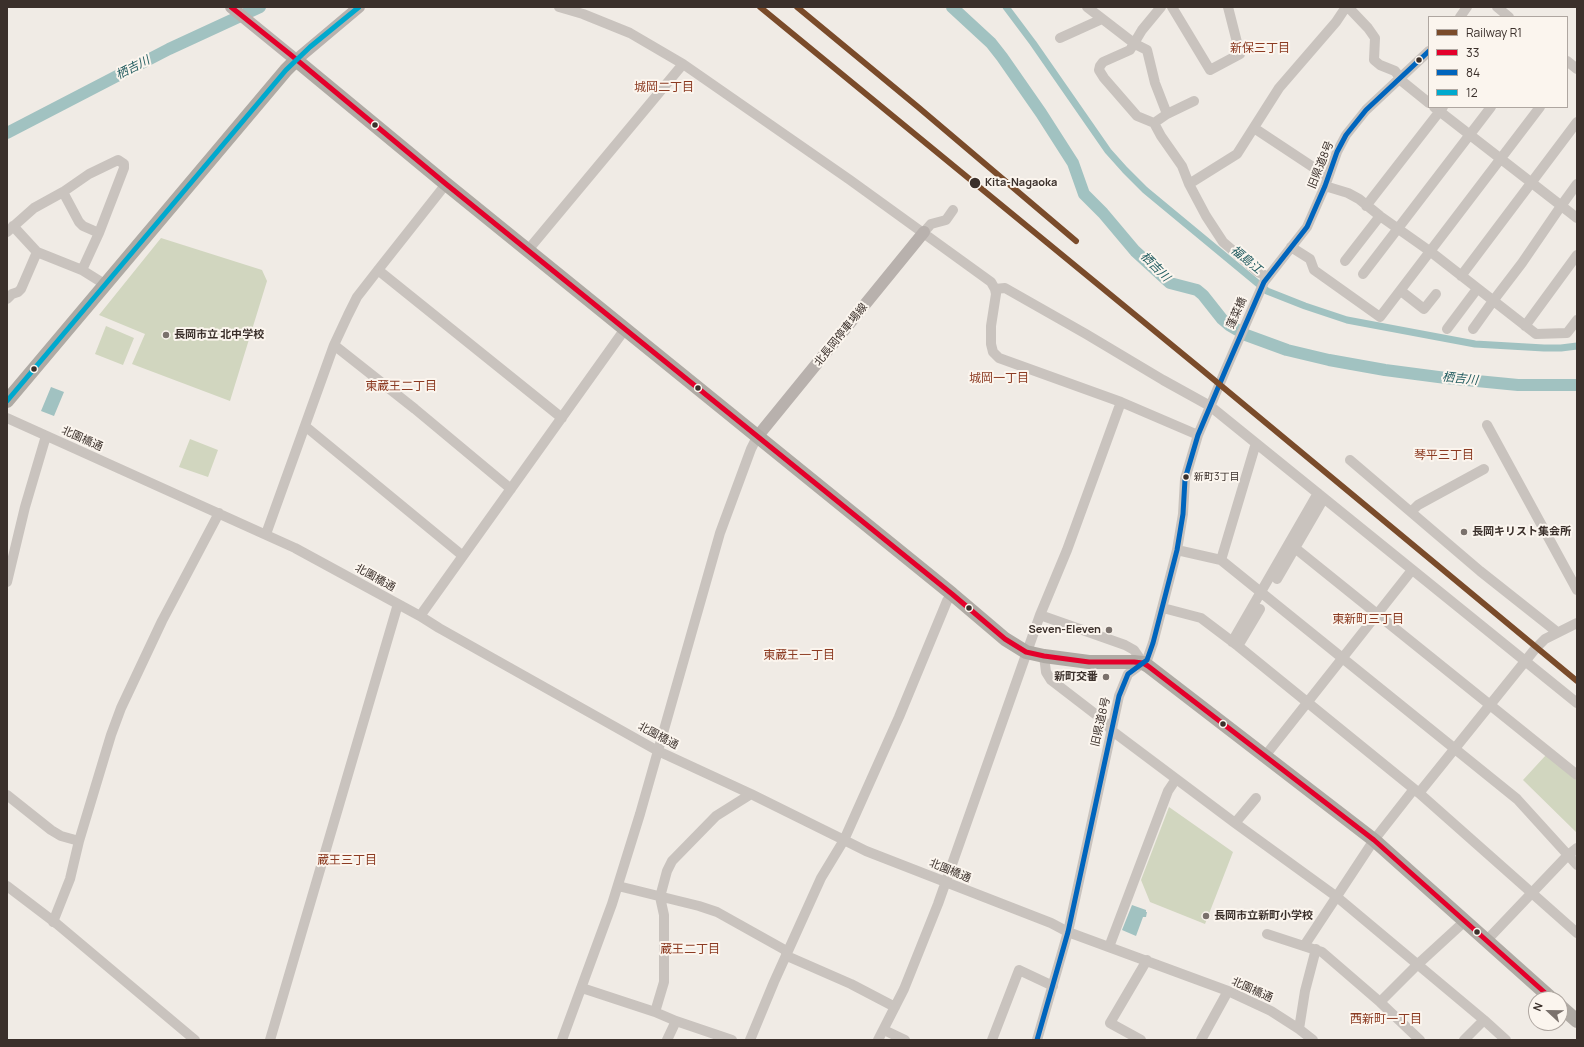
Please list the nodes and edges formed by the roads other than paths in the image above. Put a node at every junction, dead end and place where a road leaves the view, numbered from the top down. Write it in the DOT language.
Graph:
graph roads {
  1 [pos="231,7"];
  2 [pos="359,7"];
  3 [pos="559,7"];
  4 [pos="1087,7"];
  5 [pos="1161,7"];
  6 [pos="1172,7"];
  7 [pos="1228,7"];
  8 [pos="1467,7"];
  9 [pos="1497,7"];
  10 [pos="1345,8"];
  11 [pos="1461,16"];
  12 [pos="1508,16"];
  13 [pos="1102,19"];
  14 [pos="1060,38"];
  15 [pos="1135,44"];
  16 [pos="1428,51"];
  17 [pos="296,60"];
  18 [pos="682,64"];
  19 [pos="1400,78"];
  20 [pos="1194,101"];
  21 [pos="1428,102"];
  22 [pos="1439,108"];
  23 [pos="1490,108"];
  24 [pos="1539,108"];
  25 [pos="1167,114"];
  26 [pos="1577,122"];
  27 [pos="1154,123"];
  28 [pos="1254,128"];
  29 [pos="1469,134"];
  30 [pos="1500,158"];
  31 [pos="1326,182"];
  32 [pos="1531,182"];
  33 [pos="446,184"];
  34 [pos="1189,184"];
  35 [pos="1577,184"];
  36 [pos="63,192"];
  37 [pos="1366,206"];
  38 [pos="1561,206"];
  39 [pos="953,210"];
  40 [pos="1380,216"];
  41 [pos="1577,218"];
  42 [pos="10,229"];
  43 [pos="1398,229"];
  44 [pos="924,232"];
  45 [pos="99,233"];
  46 [pos="1291,247"];
  47 [pos="528,250"];
  48 [pos="37,252"];
  49 [pos="1431,252"];
  50 [pos="1577,255"];
  51 [pos="1345,261"];
  52 [pos="82,270"];
  53 [pos="378,270"];
  54 [pos="1363,274"];
  55 [pos="1461,276"];
  56 [pos="1266,279"];
  57 [pos="106,285"];
  58 [pos="995,288"];
  59 [pos="1477,288"];
  60 [pos="1401,291"];
  61 [pos="1436,294"];
  62 [pos="7,299"];
  63 [pos="1493,300"];
  64 [pos="1577,320"];
  65 [pos="1525,326"];
  66 [pos="625,329"];
  67 [pos="1447,329"];
  68 [pos="1473,329"];
  69 [pos="334,345"];
  70 [pos="1232,355"];
  71 [pos="7,401"];
  72 [pos="1121,402"];
  73 [pos="1210,406"];
  74 [pos="7,418"];
  75 [pos="562,418"];
  76 [pos="1486,425"];
  77 [pos="306,426"];
  78 [pos="1198,435"];
  79 [pos="46,436"];
  80 [pos="757,437"];
  81 [pos="1256,443"];
  82 [pos="1350,460"];
  83 [pos="1484,469"];
  84 [pos="510,489"];
  85 [pos="1321,496"];
  86 [pos="1411,512"];
  87 [pos="219,513"];
  88 [pos="266,534"];
  89 [pos="1295,548"];
  90 [pos="1177,550"];
  91 [pos="463,556"];
  92 [pos="1221,560"];
  93 [pos="1412,570"];
  94 [pos="7,582"];
  95 [pos="1577,590"];
  96 [pos="952,594"];
  97 [pos="1264,595"];
  98 [pos="398,604"];
  99 [pos="1162,608"];
  100 [pos="1378,613"];
  101 [pos="1040,615"];
  102 [pos="420,616"];
  103 [pos="1577,623"];
  104 [pos="1557,632"];
  105 [pos="1235,644"];
  106 [pos="1026,652"];
  107 [pos="1044,656"];
  108 [pos="1344,658"];
  109 [pos="1526,661"];
  110 [pos="1143,663"];
  111 [pos="1577,702"];
  112 [pos="1308,703"];
  113 [pos="1490,705"];
  114 [pos="1111,730"];
  115 [pos="1454,748"];
  116 [pos="658,751"];
  117 [pos="1265,756"];
  118 [pos="1577,775"];
  119 [pos="1176,779"];
  120 [pos="1416,791"];
  121 [pos="751,794"];
  122 [pos="7,795"];
  123 [pos="1256,798"];
  124 [pos="1235,823"];
  125 [pos="844,840"];
  126 [pos="1374,840"];
  127 [pos="79,841"];
  128 [pos="1577,848"];
  129 [pos="1567,856"];
  130 [pos="1577,865"];
  131 [pos="946,882"];
  132 [pos="7,886"];
  133 [pos="618,886"];
  134 [pos="1531,893"];
  135 [pos="660,897"];
  136 [pos="1337,897"];
  137 [pos="1465,921"];
  138 [pos="53,922"];
  139 [pos="1068,932"];
  140 [pos="1577,933"];
  141 [pos="1267,934"];
  142 [pos="1487,940"];
  143 [pos="1304,946"];
  144 [pos="1109,947"];
  145 [pos="1316,949"];
  146 [pos="786,956"];
  147 [pos="1147,960"];
  148 [pos="1417,965"];
  149 [pos="1053,986"];
  150 [pos="582,988"];
  151 [pos="1228,991"];
  152 [pos="1543,991"];
  153 [pos="1380,1002"];
  154 [pos="896,1007"];
  155 [pos="655,1012"];
  156 [pos="1568,1013"];
  157 [pos="1484,1020"];
  158 [pos="676,1021"];
  159 [pos="1577,1021"];
  160 [pos="884,1030"];
  161 [pos="1301,1034"];
  162 [pos="195,1040"];
  163 [pos="270,1040"];
  164 [pos="562,1040"];
  165 [pos="667,1040"];
  166 [pos="732,1040"];
  167 [pos="750,1040"];
  168 [pos="878,1040"];
  169 [pos="905,1040"];
  170 [pos="992,1040"];
  171 [pos="1037,1040"];
  172 [pos="1141,1040"];
  173 [pos="1201,1040"];
  174 [pos="1313,1040"];
  175 [pos="1420,1040"];
  176 [pos="1464,1040"];
  177 [pos="1506,1040"];
  1 -- 17 [label="main road"];
  2 -- 17 [label="main road"];
  3 -- 18 [label="street"];
  4 -- 13 [label="street"];
  5 -- 15 [label="street"];
  6 -- 7 [label="street"];
  8 -- 11 [label="street"];
  9 -- 12 [label="street"];
  10 -- 19 [label="street"];
  10 -- 28 [label="street"];
  13 -- 14 [label="street"];
  13 -- 15 [label="street"];
  15 -- 25 [label="street"];
  15 -- 27 [label="street"];
  16 -- 19 [label="street, 旧県道8号"];
  17 -- 33 [label="highway"];
  17 -- 57 [label="highway"];
  18 -- 44 [label="street"];
  18 -- 47 [label="street"];
  19 -- 21 [label="street"];
  19 -- 31 [label="street, 旧県道8号"];
  20 -- 25 [label="street"];
  22 -- 29 [label="street"];
  22 -- 37 [label="street"];
  23 -- 29 [label="street"];
  24 -- 30 [label="street"];
  25 -- 27 [label="street"];
  26 -- 32 [label="street"];
  27 -- 34 [label="street"];
  28 -- 31 [label="street"];
  28 -- 34 [label="street"];
  29 -- 30 [label="street"];
  29 -- 43 [label="street"];
  30 -- 32 [label="street"];
  30 -- 49 [label="street"];
  31 -- 37 [label="street"];
  31 -- 46 [label="street, 旧県道8号"];
  32 -- 38 [label="street"];
  32 -- 55 [label="street"];
  33 -- 47 [label="highway"];
  33 -- 53 [label="street"];
  34 -- 56 [label="street"];
  35 -- 38 [label="street"];
  36 -- 42 [label="street"];
  36 -- 45 [label="street"];
  36 -- 45 [label="street"];
  37 -- 40 [label="street"];
  38 -- 41 [label="street"];
  38 -- 63 [label="street"];
  39 -- 44 [label="street"];
  40 -- 43 [label="street"];
  40 -- 51 [label="street"];
  42 -- 48 [label="street"];
  43 -- 49 [label="street"];
  43 -- 54 [label="street"];
  44 -- 58 [label="street"];
  44 -- 80 [label="main road, 北長岡停車場線"];
  45 -- 52 [label="street"];
  46 -- 56 [label="street, 旧県道8号"];
  46 -- 60 [label="street"];
  47 -- 66 [label="highway"];
  48 -- 52 [label="street"];
  48 -- 62 [label="street"];
  49 -- 55 [label="street"];
  49 -- 60 [label="street"];
  50 -- 65 [label="street"];
  52 -- 57 [label="street"];
  53 -- 69 [label="street"];
  53 -- 75 [label="street"];
  55 -- 59 [label="street"];
  56 -- 70 [label="street, 蓬菜橋"];
  57 -- 71 [label="highway"];
  58 -- 72 [label="street"];
  58 -- 73 [label="street"];
  59 -- 63 [label="street"];
  59 -- 67 [label="street"];
  60 -- 61 [label="street"];
  63 -- 65 [label="street"];
  63 -- 68 [label="street"];
  64 -- 65 [label="street"];
  66 -- 75 [label="street"];
  66 -- 80 [label="highway"];
  69 -- 77 [label="street"];
  69 -- 84 [label="street"];
  70 -- 73 [label="street, 旧県道8号"];
  72 -- 78 [label="street"];
  72 -- 101 [label="street"];
  73 -- 78 [label="street, 旧県道8号"];
  73 -- 81 [label="street"];
  74 -- 79 [label="street, 北園橋通"];
  75 -- 84 [label="street"];
  76 -- 95 [label="street"];
  77 -- 88 [label="street"];
  77 -- 91 [label="street"];
  78 -- 90 [label="street, 旧県道8号"];
  79 -- 87 [label="street, 北園橋通"];
  79 -- 94 [label="street"];
  80 -- 96 [label="highway"];
  80 -- 116 [label="street"];
  81 -- 85 [label="street"];
  81 -- 92 [label="street"];
  82 -- 86 [label="street"];
  83 -- 86 [label="street"];
  84 -- 91 [label="street"];
  85 -- 89 [label="street"];
  85 -- 93 [label="street"];
  85 -- 97 [label="street"];
  86 -- 104 [label="street"];
  87 -- 88 [label="street, 北園橋通"];
  87 -- 127 [label="street"];
  88 -- 98 [label="street, 北園橋通"];
  89 -- 97 [label="street"];
  89 -- 100 [label="street"];
  90 -- 92 [label="street"];
  90 -- 99 [label="street, 旧県道8号"];
  91 -- 102 [label="street"];
  92 -- 97 [label="street"];
  93 -- 100 [label="street"];
  93 -- 109 [label="street"];
  96 -- 106 [label="highway"];
  96 -- 125 [label="street"];
  97 -- 105 [label="street"];
  97 -- 108 [label="street"];
  98 -- 102 [label="street, 北園橋通"];
  98 -- 163 [label="street"];
  99 -- 105 [label="street"];
  99 -- 110 [label="street, 旧県道8号"];
  100 -- 108 [label="street"];
  100 -- 113 [label="street"];
  101 -- 106 [label="street"];
  101 -- 110 [label="street"];
  102 -- 116 [label="street, 北園橋通"];
  103 -- 104 [label="street"];
  104 -- 109 [label="street"];
  105 -- 112 [label="street"];
  106 -- 107 [label="highway"];
  106 -- 131 [label="street"];
  107 -- 110 [label="highway"];
  107 -- 114 [label="street"];
  108 -- 112 [label="street"];
  108 -- 115 [label="street"];
  109 -- 111 [label="street"];
  109 -- 113 [label="street"];
  110 -- 114 [label="street, 旧県道8号"];
  110 -- 117 [label="highway"];
  112 -- 117 [label="street"];
  112 -- 120 [label="street"];
  113 -- 115 [label="street"];
  113 -- 118 [label="street"];
  114 -- 119 [label="street"];
  114 -- 139 [label="street, 旧県道8号"];
  115 -- 120 [label="street"];
  115 -- 129 [label="street"];
  116 -- 121 [label="street, 北園橋通"];
  116 -- 133 [label="street"];
  117 -- 126 [label="highway"];
  119 -- 124 [label="street"];
  119 -- 144 [label="street"];
  120 -- 126 [label="street"];
  120 -- 134 [label="street"];
  121 -- 125 [label="street, 北園橋通"];
  121 -- 135 [label="street"];
  122 -- 127 [label="street"];
  123 -- 124 [label="street"];
  124 -- 136 [label="street"];
  125 -- 131 [label="street, 北園橋通"];
  125 -- 146 [label="street"];
  126 -- 136 [label="street"];
  126 -- 137 [label="highway"];
  127 -- 138 [label="street"];
  128 -- 129 [label="street"];
  129 -- 130 [label="street"];
  129 -- 134 [label="street"];
  131 -- 139 [label="street, 北園橋通"];
  131 -- 154 [label="street"];
  132 -- 138 [label="street"];
  133 -- 135 [label="street"];
  133 -- 150 [label="street"];
  134 -- 140 [label="street"];
  134 -- 142 [label="street"];
  135 -- 146 [label="street"];
  135 -- 155 [label="street"];
  136 -- 143 [label="street"];
  136 -- 148 [label="street"];
  137 -- 142 [label="highway"];
  137 -- 148 [label="street"];
  138 -- 162 [label="street"];
  139 -- 144 [label="street, 北園橋通"];
  139 -- 149 [label="street, 旧県道8号"];
  141 -- 143 [label="street"];
  142 -- 152 [label="highway"];
  143 -- 145 [label="street"];
  144 -- 147 [label="street, 北園橋通"];
  145 -- 153 [label="street"];
  145 -- 161 [label="street"];
  146 -- 154 [label="street"];
  146 -- 167 [label="street"];
  147 -- 151 [label="street, 北園橋通"];
  147 -- 172 [label="street"];
  148 -- 153 [label="street"];
  148 -- 157 [label="street"];
  149 -- 170 [label="street"];
  149 -- 171 [label="street, 旧県道8号"];
  150 -- 155 [label="street"];
  150 -- 164 [label="street"];
  151 -- 161 [label="street, 北園橋通"];
  151 -- 173 [label="street"];
  153 -- 175 [label="street"];
  154 -- 160 [label="street"];
  155 -- 158 [label="street"];
  156 -- 159 [label="highway"];
  157 -- 176 [label="street"];
  157 -- 177 [label="street"];
  158 -- 165 [label="street"];
  158 -- 166 [label="street"];
  160 -- 168 [label="street"];
  160 -- 169 [label="street"];
  161 -- 174 [label="street, 北園橋通"];
}
